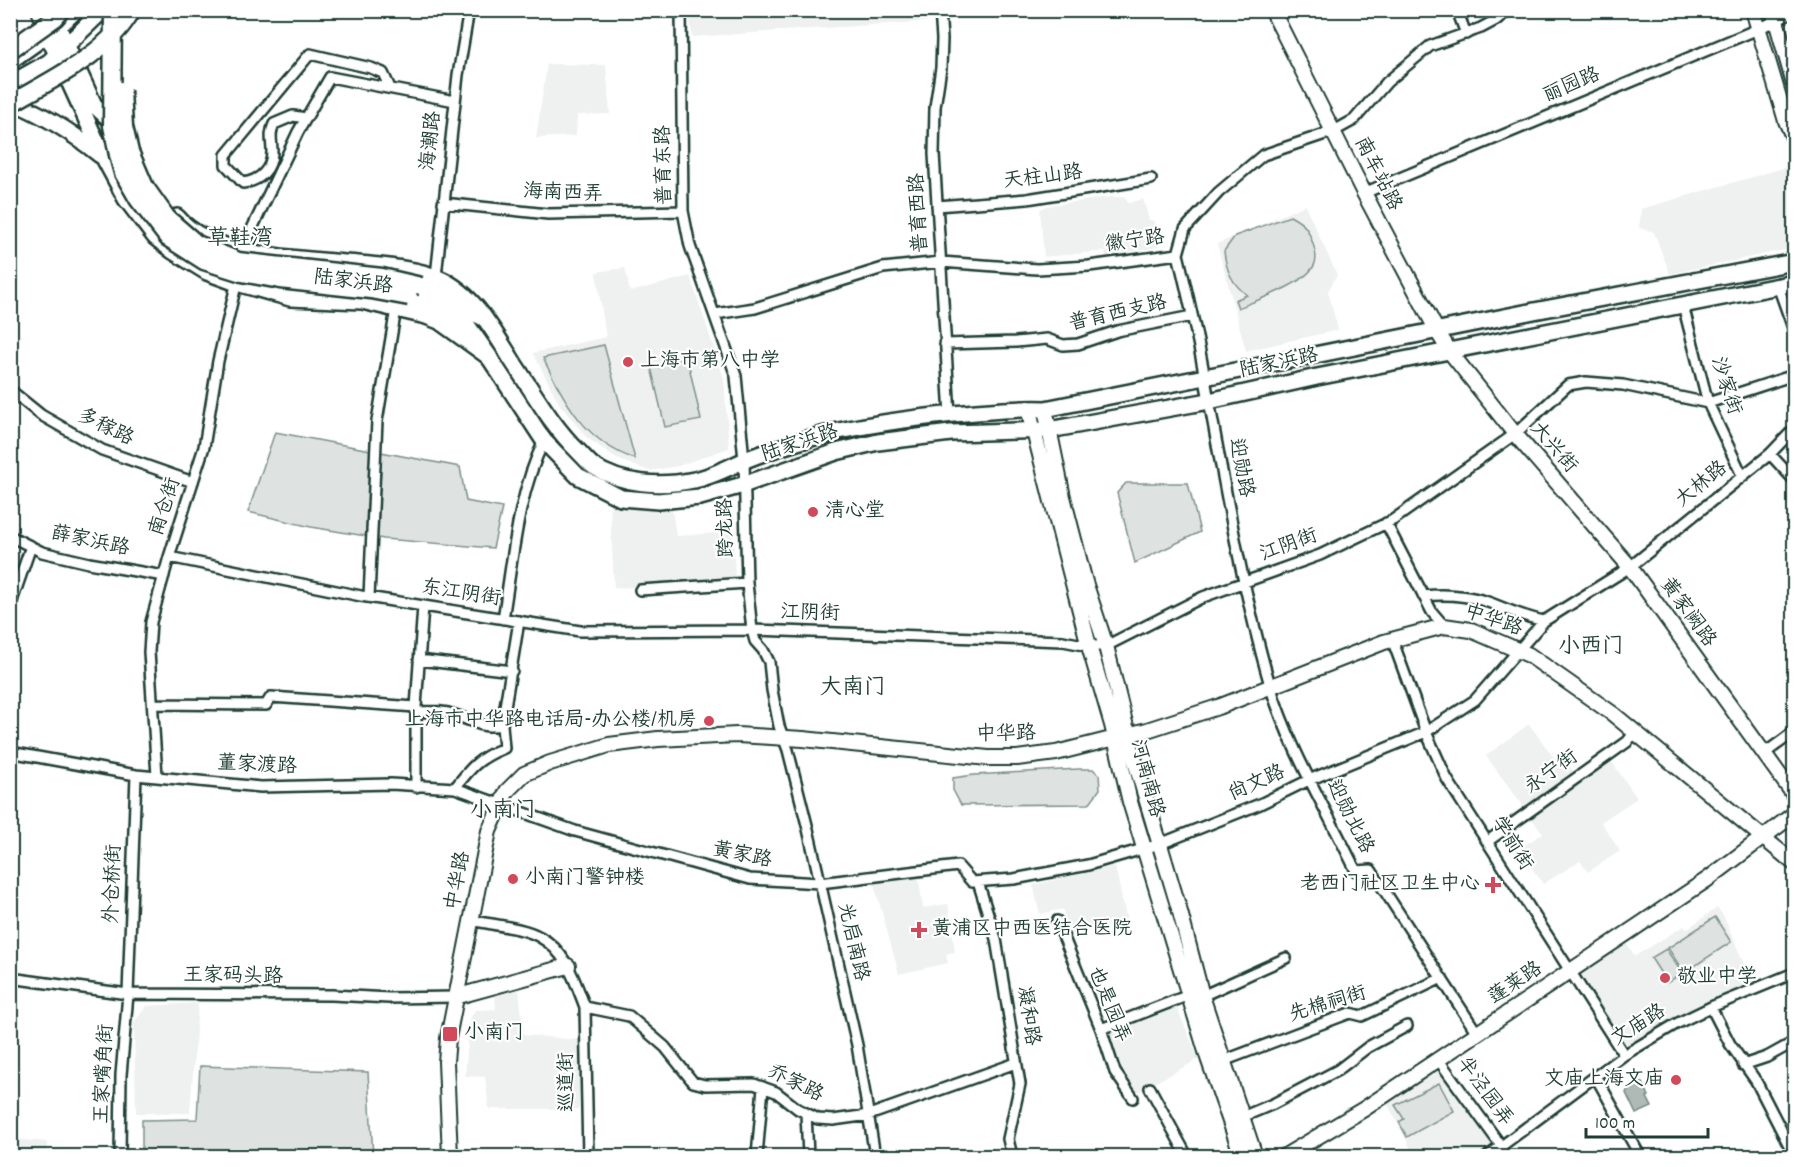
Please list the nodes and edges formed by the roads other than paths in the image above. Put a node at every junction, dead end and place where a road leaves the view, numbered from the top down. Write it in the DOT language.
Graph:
graph roads {
  1 [pos="39,10"];
  2 [pos="52,10"];
  3 [pos="76,10"];
  4 [pos="103,10"];
  5 [pos="113,10"];
  6 [pos="122,10"];
  7 [pos="132,10"];
  8 [pos="469,10"];
  9 [pos="681,10"];
  10 [pos="940,10"];
  11 [pos="1272,10"];
  12 [pos="1457,10"];
  13 [pos="1508,10"];
  14 [pos="1753,10"];
  15 [pos="1794,12"];
  16 [pos="1774,16"];
  17 [pos="58,20"];
  18 [pos="1758,29"];
  19 [pos="1466,34"];
  20 [pos="10,39"];
  21 [pos="10,50"];
  22 [pos="60,50"];
  23 [pos="10,61"];
  24 [pos="10,84"];
  25 [pos="1794,84"];
  26 [pos="390,88"];
  27 [pos="455,100"];
  28 [pos="15,104"];
  29 [pos="10,116"];
  30 [pos="306,118"];
  31 [pos="1334,131"];
  32 [pos="1794,139"];
  33 [pos="104,158"];
  34 [pos="1151,179"];
  35 [pos="1364,193"];
  36 [pos="443,203"];
  37 [pos="938,206"];
  38 [pos="683,211"];
  39 [pos="241,250"];
  40 [pos="1178,254"];
  41 [pos="941,262"];
  42 [pos="1794,262"];
  43 [pos="435,276"];
  44 [pos="1794,282"];
  45 [pos="237,283"];
  46 [pos="1778,286"];
  47 [pos="415,292"];
  48 [pos="1683,305"];
  49 [pos="396,309"];
  50 [pos="715,314"];
  51 [pos="1191,316"];
  52 [pos="483,317"];
  53 [pos="1437,331"];
  54 [pos="1794,331"];
  55 [pos="945,344"];
  56 [pos="1450,352"];
  57 [pos="489,357"];
  58 [pos="1794,375"];
  59 [pos="1205,377"];
  60 [pos="10,390"];
  61 [pos="1209,401"];
  62 [pos="1708,403"];
  63 [pos="1028,408"];
  64 [pos="1046,409"];
  65 [pos="950,414"];
  66 [pos="1794,429"];
  67 [pos="1032,430"];
  68 [pos="1049,430"];
  69 [pos="1515,434"];
  70 [pos="544,441"];
  71 [pos="1770,454"];
  72 [pos="744,460"];
  73 [pos="1742,475"];
  74 [pos="1794,480"];
  75 [pos="193,482"];
  76 [pos="743,485"];
  77 [pos="1386,523"];
  78 [pos="10,536"];
  79 [pos="32,546"];
  80 [pos="169,557"];
  81 [pos="1630,567"];
  82 [pos="164,576"];
  83 [pos="1244,582"];
  84 [pos="747,583"];
  85 [pos="640,590"];
  86 [pos="1423,596"];
  87 [pos="369,597"];
  88 [pos="423,606"];
  89 [pos="10,607"];
  90 [pos="503,619"];
  91 [pos="519,621"];
  92 [pos="1544,621"];
  93 [pos="1444,626"];
  94 [pos="752,630"];
  95 [pos="1392,639"];
  96 [pos="1089,646"];
  97 [pos="1106,646"];
  98 [pos="1518,649"];
  99 [pos="419,660"];
  100 [pos="512,671"];
  101 [pos="1271,687"];
  102 [pos="153,704"];
  103 [pos="416,710"];
  104 [pos="502,725"];
  105 [pos="1426,732"];
  106 [pos="1635,732"];
  107 [pos="1794,732"];
  108 [pos="1122,736"];
  109 [pos="784,738"];
  110 [pos="10,752"];
  111 [pos="1765,753"];
  112 [pos="136,775"];
  113 [pos="158,776"];
  114 [pos="1309,780"];
  115 [pos="416,787"];
  116 [pos="455,788"];
  117 [pos="1794,795"];
  118 [pos="500,806"];
  119 [pos="1794,814"];
  120 [pos="1764,837"];
  121 [pos="1488,841"];
  122 [pos="1160,844"];
  123 [pos="1145,848"];
  124 [pos="1794,863"];
  125 [pos="978,882"];
  126 [pos="820,883"];
  127 [pos="471,920"];
  128 [pos="1057,921"];
  129 [pos="1286,958"];
  130 [pos="568,966"];
  131 [pos="1571,971"];
  132 [pos="1794,974"];
  133 [pos="10,978"];
  134 [pos="1442,978"];
  135 [pos="128,994"];
  136 [pos="1196,995"];
  137 [pos="455,997"];
  138 [pos="1711,1006"];
  139 [pos="585,1007"];
  140 [pos="1407,1026"];
  141 [pos="1101,1029"];
  142 [pos="1477,1034"];
  143 [pos="1794,1042"];
  144 [pos="1624,1055"];
  145 [pos="1438,1059"];
  146 [pos="1223,1061"];
  147 [pos="1017,1063"];
  148 [pos="1743,1065"];
  149 [pos="1596,1077"];
  150 [pos="763,1087"];
  151 [pos="1150,1088"];
  152 [pos="1133,1098"];
  153 [pos="806,1113"];
  154 [pos="869,1115"];
  155 [pos="1242,1117"];
  156 [pos="1502,1147"];
  157 [pos="1237,1155"];
  158 [pos="1794,1155"];
  159 [pos="120,1156"];
  160 [pos="450,1156"];
  161 [pos="588,1156"];
  162 [pos="757,1156"];
  163 [pos="808,1156"];
  164 [pos="875,1156"];
  165 [pos="1012,1156"];
  166 [pos="1187,1156"];
  167 [pos="1255,1156"];
  168 [pos="1285,1156"];
  169 [pos="1488,1156"];
  170 [pos="1640,1156"];
  1 -- 17 [label="street, 陆家浜路"];
  2 -- 17 [label="street, 陆家浜路"];
  3 -- 17 [label="main road"];
  4 -- 22 [label="main road"];
  5 -- 47 [label="highway, bridge"];
  6 -- 47 [label="highway, bridge"];
  7 -- 28 [label="highway, bridge"];
  8 -- 27 [label="street, 海潮路"];
  9 -- 38 [label="street, 普育东路"];
  10 -- 37 [label="street, 普育西路"];
  11 -- 31 [label="street, 南车站路"];
  12 -- 19 [label="street"];
  13 -- 19 [label="street, 徽宁路"];
  14 -- 18 [label="street"];
  15 -- 16 [label="street, 丽园路"];
  16 -- 18 [label="street, 丽园路"];
  16 -- 25 [label="street"];
  17 -- 20 [label="main road"];
  17 -- 21 [label="highway, bridge"];
  17 -- 22 [label="main road, 陆家浜路"];
  17 -- 23 [label="main road"];
  18 -- 32 [label="street"];
  18 -- 35 [label="street, 丽园路"];
  19 -- 31 [label="street, 徽宁路"];
  22 -- 24 [label="main road"];
  22 -- 33 [label="main road, 陆家浜路"];
  22 -- 39 [label="main road, 陆家浜路"];
  26 -- 27 [label="street"];
  26 -- 30 [label="street, 南仓街"];
  26 -- 30 [label="street"];
  27 -- 36 [label="street, 海潮路"];
  28 -- 29 [label="main road"];
  28 -- 33 [label="main road"];
  30 -- 39 [label="street, 南仓街"];
  31 -- 35 [label="street, 南车站路"];
  31 -- 40 [label="street, 徽宁路"];
  33 -- 45 [label="main road, 陆家浜路"];
  34 -- 37 [label="street, 天柱山路"];
  35 -- 53 [label="street, 南车站路"];
  36 -- 38 [label="street, 海南西弄"];
  36 -- 43 [label="street, 海潮路"];
  37 -- 41 [label="street, 普育西路"];
  38 -- 50 [label="street, 普育东路"];
  39 -- 43 [label="main road, 陆家浜路"];
  39 -- 45 [label="street, 南仓街"];
  40 -- 41 [label="street, 徽宁路"];
  40 -- 51 [label="street, 迎勋路"];
  41 -- 50 [label="street, 徽宁路"];
  41 -- 55 [label="street, 普育西路"];
  42 -- 53 [label="main road, 陆家浜路"];
  43 -- 52 [label="main road, 陆家浜路"];
  44 -- 46 [label="main road, 陆家浜路"];
  45 -- 49 [label="main road, 陆家浜路"];
  45 -- 75 [label="street, 南仓街"];
  46 -- 48 [label="main road, 陆家浜路"];
  46 -- 54 [label="street"];
  47 -- 52 [label="highway"];
  47 -- 57 [label="highway"];
  48 -- 56 [label="main road, 陆家浜路"];
  48 -- 62 [label="street, 沙家街"];
  49 -- 57 [label="main road, 陆家浜路"];
  49 -- 87 [label="street"];
  50 -- 72 [label="street, 跨龙路"];
  51 -- 55 [label="street, 普育西支路"];
  51 -- 59 [label="street, 迎勋路"];
  52 -- 72 [label="main road, 陆家浜路"];
  53 -- 56 [label="street, 南车站路"];
  53 -- 59 [label="main road, 陆家浜路"];
  55 -- 65 [label="street, 普育西路"];
  56 -- 61 [label="main road, 陆家浜路"];
  56 -- 69 [label="street, 大兴街"];
  57 -- 70 [label="main road, 陆家浜路"];
  58 -- 62 [label="street, 江阴街"];
  59 -- 61 [label="street, 迎勋路"];
  59 -- 64 [label="main road, 陆家浜路"];
  60 -- 75 [label="street, 多稼路"];
  61 -- 68 [label="main road, 陆家浜路"];
  61 -- 83 [label="street, 迎勋路"];
  62 -- 69 [label="street, 江阴街"];
  62 -- 73 [label="street, 沙家街"];
  63 -- 64 [label="main road, 陆家浜路"];
  63 -- 65 [label="main road, 陆家浜路"];
  63 -- 67 [label="street, 河南南路"];
  64 -- 68 [label="street, 河南南路"];
  65 -- 72 [label="main road, 陆家浜路"];
  66 -- 71 [label="street, 大林路"];
  67 -- 68 [label="main road, 陆家浜路"];
  67 -- 76 [label="main road, 陆家浜路"];
  67 -- 96 [label="street, 河南南路"];
  68 -- 97 [label="street, 河南南路"];
  69 -- 77 [label="street, 江阴街"];
  69 -- 81 [label="street, 大兴街"];
  70 -- 76 [label="main road, 陆家浜路"];
  70 -- 90 [label="street"];
  71 -- 73 [label="street, 大林路"];
  71 -- 74 [label="street"];
  72 -- 76 [label="street, 跨龙路"];
  73 -- 81 [label="street, 大林路"];
  75 -- 80 [label="street, 南仓街"];
  76 -- 84 [label="street, 跨龙路"];
  77 -- 83 [label="street, 江阴街"];
  77 -- 86 [label="street"];
  78 -- 79 [label="street, 薛家浜路"];
  79 -- 82 [label="street, 薛家浜路"];
  79 -- 89 [label="street"];
  80 -- 82 [label="street, 南仓街"];
  80 -- 87 [label="street, 东江阴街"];
  81 -- 92 [label="street"];
  81 -- 111 [label="street, 黄家阙路"];
  82 -- 102 [label="street, 南仓街"];
  83 -- 97 [label="street, 江阴街"];
  83 -- 101 [label="street, 迎勋路"];
  84 -- 85 [label="street"];
  84 -- 94 [label="street, 跨龙路"];
  86 -- 92 [label="street"];
  86 -- 93 [label="street"];
  87 -- 88 [label="street, 东江阴街"];
  88 -- 90 [label="street, 东江阴街"];
  88 -- 99 [label="street"];
  90 -- 91 [label="street, 东江阴街"];
  91 -- 94 [label="street, 东江阴街"];
  91 -- 100 [label="street"];
  92 -- 98 [label="street"];
  93 -- 95 [label="street, 中华路"];
  93 -- 98 [label="street, 中华路"];
  94 -- 96 [label="street, 江阴街"];
  94 -- 109 [label="street, 跨龙路"];
  95 -- 101 [label="street, 中华路"];
  95 -- 105 [label="street, 学前街"];
  96 -- 97 [label="street, 江阴街"];
  96 -- 108 [label="street, 河南南路"];
  97 -- 108 [label="street, 河南南路"];
  98 -- 105 [label="street, 尚文路"];
  98 -- 106 [label="street, 中华路"];
  99 -- 100 [label="street"];
  99 -- 103 [label="street"];
  100 -- 104 [label="street"];
  101 -- 108 [label="street, 中华路"];
  101 -- 114 [label="street, 迎勋北路"];
  102 -- 103 [label="street"];
  102 -- 113 [label="street, 南仓街"];
  103 -- 104 [label="street"];
  103 -- 115 [label="street"];
  104 -- 116 [label="street"];
  105 -- 114 [label="street, 尚文路"];
  105 -- 121 [label="street, 学前街"];
  106 -- 120 [label="street, 中华路"];
  106 -- 121 [label="street, 永宁街"];
  107 -- 111 [label="street"];
  108 -- 109 [label="street, 中华路"];
  108 -- 122 [label="street, 河南南路"];
  108 -- 123 [label="street, 河南南路"];
  109 -- 118 [label="street, 中华路"];
  109 -- 126 [label="street, 光启南路"];
  110 -- 112 [label="street, 董家渡路"];
  111 -- 117 [label="street, 黄家阙路"];
  112 -- 113 [label="street, 董家渡路"];
  112 -- 135 [label="street, 外仓桥街"];
  113 -- 115 [label="street, 董家渡路"];
  114 -- 122 [label="street, 尚文路"];
  114 -- 134 [label="street, 迎勋北路"];
  115 -- 116 [label="street, 董家渡路"];
  116 -- 118 [label="street, 董家渡路"];
  118 -- 126 [label="street, 黄家路"];
  118 -- 127 [label="street, 中华路"];
  119 -- 120 [label="street, 蓬莱路"];
  120 -- 124 [label="street, 中华路"];
  120 -- 131 [label="street, 蓬莱路"];
  121 -- 131 [label="street, 学前街"];
  122 -- 123 [label="street, 尚文路"];
  122 -- 136 [label="street, 河南南路"];
  123 -- 125 [label="street, 尚文路"];
  123 -- 136 [label="street, 河南南路"];
  125 -- 126 [label="street, 黄家路"];
  125 -- 147 [label="street, 凝和路"];
  126 -- 154 [label="street, 光启南路"];
  127 -- 130 [label="street"];
  127 -- 137 [label="street, 中华路"];
  128 -- 141 [label="street, 也是园弄"];
  129 -- 136 [label="street"];
  130 -- 137 [label="street"];
  130 -- 139 [label="street"];
  131 -- 142 [label="street, 蓬莱路"];
  131 -- 144 [label="street, 学前街"];
  132 -- 138 [label="street, 文庙路"];
  133 -- 135 [label="street, 王家码头路"];
  134 -- 142 [label="street, 迎勋北路"];
  134 -- 146 [label="street, 先棉祠街"];
  135 -- 137 [label="street, 王家码头路"];
  135 -- 159 [label="street, 王家嘴角街"];
  136 -- 141 [label="street"];
  136 -- 146 [label="street, 河南南路"];
  136 -- 157 [label="street, 河南南路"];
  137 -- 160 [label="street, 中华路"];
  138 -- 144 [label="street, 文庙路"];
  138 -- 148 [label="street"];
  139 -- 150 [label="street, 乔家路"];
  139 -- 161 [label="street, 巡道街"];
  140 -- 155 [label="street"];
  141 -- 152 [label="street, 也是园弄"];
  142 -- 145 [label="street, 蓬莱路"];
  143 -- 148 [label="street"];
  144 -- 149 [label="street, 文庙路"];
  145 -- 156 [label="street, 半泾园弄"];
  145 -- 168 [label="street, 蓬莱路"];
  146 -- 155 [label="street, 河南南路"];
  147 -- 154 [label="street, 乔家路"];
  147 -- 165 [label="street, 凝和路"];
  148 -- 158 [label="street"];
  149 -- 156 [label="street, 文庙路"];
  149 -- 170 [label="street"];
  150 -- 153 [label="street, 乔家路"];
  150 -- 162 [label="street"];
  151 -- 166 [label="street"];
  153 -- 154 [label="street, 乔家路"];
  153 -- 163 [label="street"];
  154 -- 164 [label="street, 光启南路"];
  155 -- 167 [label="street, 河南南路"];
  156 -- 169 [label="street, 文庙路"];
}
